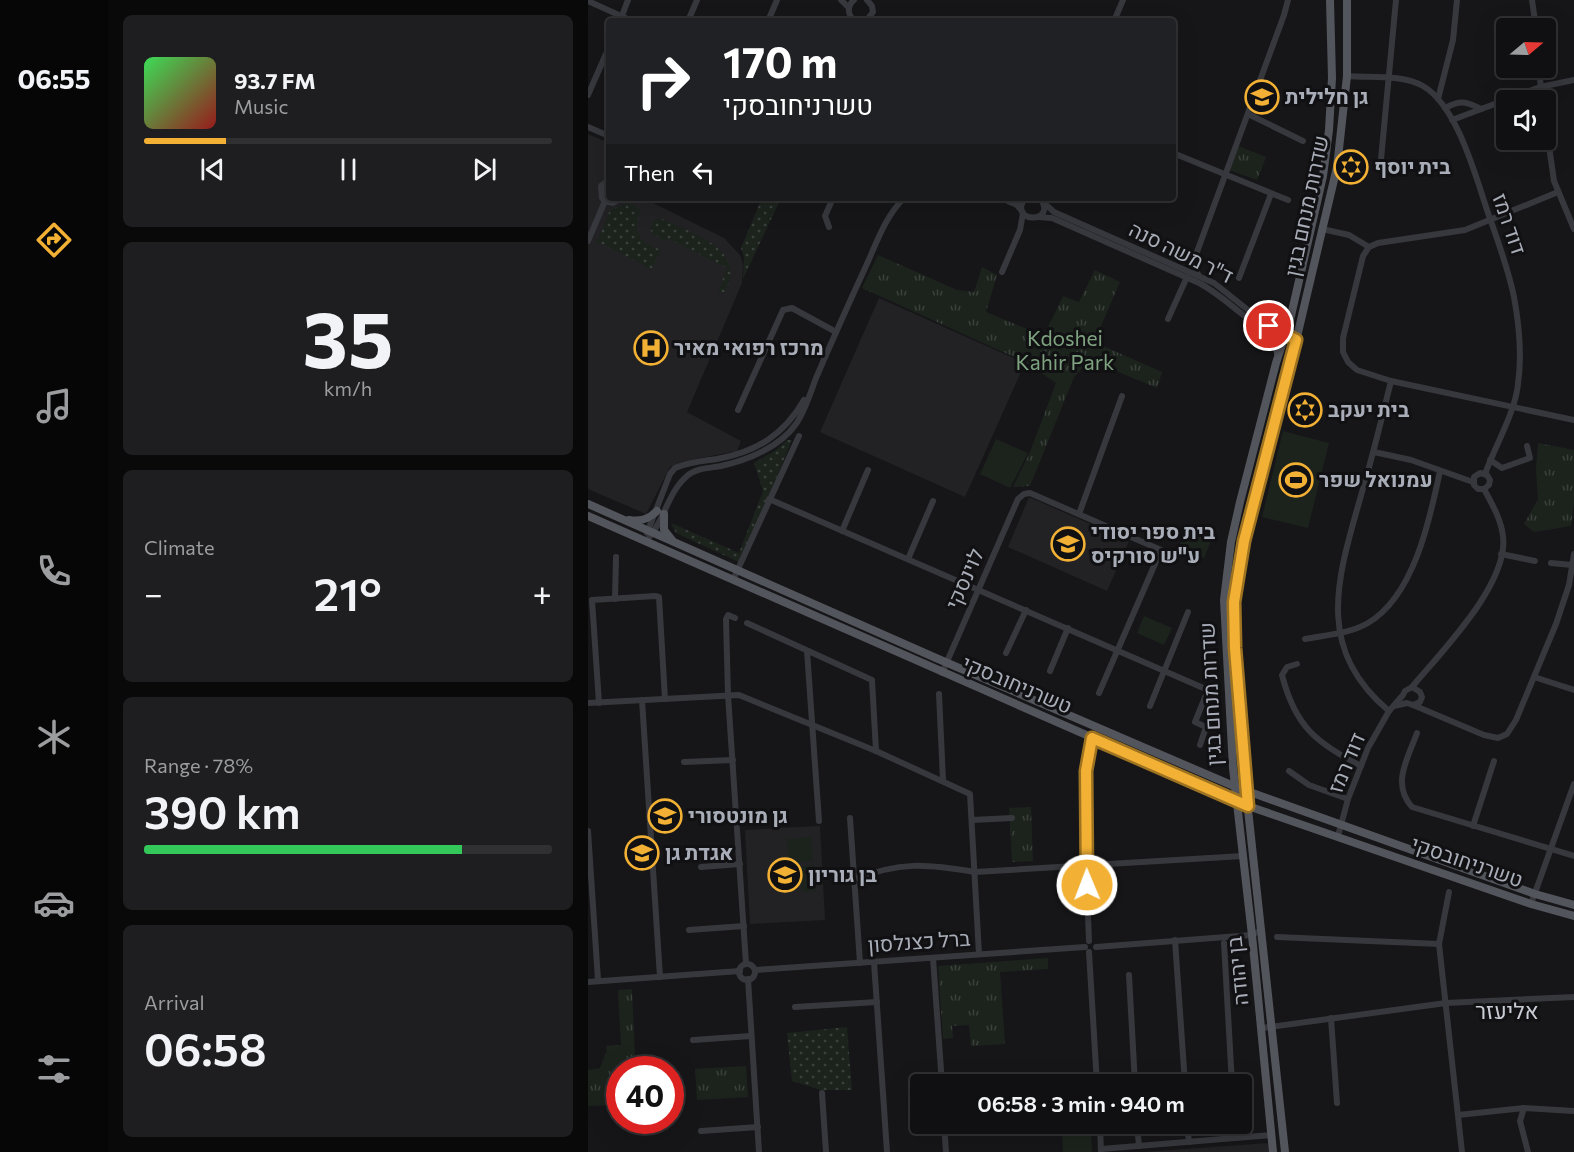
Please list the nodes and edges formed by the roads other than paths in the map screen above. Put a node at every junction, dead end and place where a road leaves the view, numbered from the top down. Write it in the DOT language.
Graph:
graph roads {
  1 [pos="628,0"];
  2 [pos="698,0"];
  3 [pos="777,0"];
  4 [pos="841,0"];
  5 [pos="849,0"];
  6 [pos="854,0"];
  7 [pos="1123,0"];
  8 [pos="1288,0"];
  9 [pos="1330,0"];
  10 [pos="1347,0"];
  11 [pos="1396,0"];
  12 [pos="1457,0"];
  13 [pos="1532,0"];
  14 [pos="588,1"];
  15 [pos="870,2"];
  16 [pos="849,14"];
  17 [pos="621,18"];
  18 [pos="689,18"];
  19 [pos="769,18"];
  20 [pos="869,18"];
  21 [pos="1115,18"];
  22 [pos="1535,18"];
  23 [pos="606,53"];
  24 [pos="1347,76"];
  25 [pos="1388,78"];
  26 [pos="1540,78"];
  27 [pos="1574,80"];
  28 [pos="1540,87"];
  29 [pos="1540,90"];
  30 [pos="588,95"];
  31 [pos="1438,99"];
  32 [pos="1445,108"];
  33 [pos="1481,109"];
  34 [pos="1248,114"];
  35 [pos="1452,120"];
  36 [pos="588,127"];
  37 [pos="606,135"];
  38 [pos="1303,141"];
  39 [pos="1549,150"];
  40 [pos="1176,154"];
  41 [pos="1380,170"];
  42 [pos="1225,175"];
  43 [pos="606,182"];
  44 [pos="1558,192"];
  45 [pos="1271,194"];
  46 [pos="1288,200"];
  47 [pos="605,201"];
  48 [pos="616,201"];
  49 [pos="832,201"];
  50 [pos="901,201"];
  51 [pos="1007,201"];
  52 [pos="1023,201"];
  53 [pos="1042,201"];
  54 [pos="1043,201"];
  55 [pos="1023,212"];
  56 [pos="1035,217"];
  57 [pos="1490,219"];
  58 [pos="830,226"];
  59 [pos="1322,229"];
  60 [pos="1574,229"];
  61 [pos="1020,230"];
  62 [pos="588,241"];
  63 [pos="1369,247"];
  64 [pos="1194,260"];
  65 [pos="1180,268"];
  66 [pos="1002,272"];
  67 [pos="1199,276"];
  68 [pos="1187,277"];
  69 [pos="1239,278"];
  70 [pos="1292,314"];
  71 [pos="1168,319"];
  72 [pos="1266,328"];
  73 [pos="836,333"];
  74 [pos="1285,337"];
  75 [pos="1296,340"];
  76 [pos="1277,361"];
  77 [pos="815,381"];
  78 [pos="1391,381"];
  79 [pos="1122,396"];
  80 [pos="1512,407"];
  81 [pos="738,410"];
  82 [pos="1574,420"];
  83 [pos="799,436"];
  84 [pos="1527,446"];
  85 [pos="1374,452"];
  86 [pos="1490,460"];
  87 [pos="868,470"];
  88 [pos="1440,471"];
  89 [pos="1485,474"];
  90 [pos="1473,482"];
  91 [pos="1484,489"];
  92 [pos="769,499"];
  93 [pos="933,501"];
  94 [pos="588,504"];
  95 [pos="661,512"];
  96 [pos="1079,514"];
  97 [pos="588,516"];
  98 [pos="620,519"];
  99 [pos="842,531"];
  100 [pos="651,532"];
  101 [pos="646,541"];
  102 [pos="676,543"];
  103 [pos="1501,554"];
  104 [pos="1574,554"];
  105 [pos="616,557"];
  106 [pos="908,559"];
  107 [pos="1535,561"];
  108 [pos="1551,563"];
  109 [pos="1572,565"];
  110 [pos="737,570"];
  111 [pos="733,580"];
  112 [pos="979,590"];
  113 [pos="615,599"];
  114 [pos="1026,610"];
  115 [pos="1188,612"];
  116 [pos="735,618"];
  117 [pos="747,623"];
  118 [pos="1068,628"];
  119 [pos="1340,633"];
  120 [pos="1305,639"];
  121 [pos="1118,649"];
  122 [pos="807,651"];
  123 [pos="1006,653"];
  124 [pos="947,663"];
  125 [pos="1297,664"];
  126 [pos="1165,670"];
  127 [pos="1050,671"];
  128 [pos="942,673"];
  129 [pos="1424,673"];
  130 [pos="1533,676"];
  131 [pos="1412,687"];
  132 [pos="1574,690"];
  133 [pos="1420,691"];
  134 [pos="1099,693"];
  135 [pos="939,694"];
  136 [pos="728,695"];
  137 [pos="1403,695"];
  138 [pos="665,699"];
  139 [pos="642,700"];
  140 [pos="1421,700"];
  141 [pos="588,703"];
  142 [pos="599,703"];
  143 [pos="1410,704"];
  144 [pos="1150,706"];
  145 [pos="1392,709"];
  146 [pos="1431,712"];
  147 [pos="812,725"];
  148 [pos="1417,732"];
  149 [pos="1092,738"];
  150 [pos="1200,745"];
  151 [pos="876,751"];
  152 [pos="732,760"];
  153 [pos="1494,761"];
  154 [pos="684,762"];
  155 [pos="1361,766"];
  156 [pos="1233,768"];
  157 [pos="1244,770"];
  158 [pos="1289,771"];
  159 [pos="943,780"];
  160 [pos="1222,781"];
  161 [pos="1574,784"];
  162 [pos="1236,787"];
  163 [pos="1246,791"];
  164 [pos="1223,795"];
  165 [pos="1264,798"];
  166 [pos="1348,798"];
  167 [pos="1238,802"];
  168 [pos="1248,806"];
  169 [pos="1263,812"];
  170 [pos="850,818"];
  171 [pos="1012,818"];
  172 [pos="972,820"];
  173 [pos="1249,820"];
  174 [pos="819,821"];
  175 [pos="1239,821"];
  176 [pos="1342,824"];
  177 [pos="1473,826"];
  178 [pos="588,831"];
  179 [pos="1338,836"];
  180 [pos="1552,849"];
  181 [pos="1243,856"];
  182 [pos="1574,856"];
  183 [pos="740,864"];
  184 [pos="1086,866"];
  185 [pos="701,867"];
  186 [pos="975,872"];
  187 [pos="854,880"];
  188 [pos="1449,892"];
  189 [pos="1535,894"];
  190 [pos="1531,904"];
  191 [pos="1574,905"];
  192 [pos="1574,916"];
  193 [pos="744,926"];
  194 [pos="689,930"];
  195 [pos="1262,930"];
  196 [pos="1252,935"];
  197 [pos="1277,937"];
  198 [pos="1175,940"];
  199 [pos="1224,943"];
  200 [pos="1439,944"];
  201 [pos="1088,947"];
  202 [pos="979,954"];
  203 [pos="933,958"];
  204 [pos="874,962"];
  205 [pos="860,963"];
  206 [pos="747,964"];
  207 [pos="755,970"];
  208 [pos="740,971"];
  209 [pos="1129,975"];
  210 [pos="660,977"];
  211 [pos="748,979"];
  212 [pos="598,980"];
  213 [pos="588,982"];
  214 [pos="1574,997"];
  215 [pos="876,1002"];
  216 [pos="1446,1003"];
  217 [pos="795,1007"];
  218 [pos="1331,1018"];
  219 [pos="1272,1026"];
  220 [pos="1262,1028"];
  221 [pos="751,1036"];
  222 [pos="693,1040"];
  223 [pos="941,1074"];
  224 [pos="1096,1074"];
  225 [pos="1134,1074"];
  226 [pos="1184,1074"];
  227 [pos="1231,1074"];
  228 [pos="822,1093"];
  229 [pos="1337,1103"];
  230 [pos="1524,1108"];
  231 [pos="1574,1111"];
  232 [pos="1458,1115"];
  233 [pos="758,1127"];
  234 [pos="701,1131"];
  235 [pos="945,1134"];
  236 [pos="1100,1134"];
  237 [pos="1137,1134"];
  238 [pos="1188,1134"];
  239 [pos="1236,1134"];
  240 [pos="1272,1135"];
  241 [pos="1236,1138"];
  242 [pos="1188,1142"];
  243 [pos="1138,1146"];
  244 [pos="1101,1150"];
  245 [pos="759,1152"];
  246 [pos="826,1152"];
  247 [pos="887,1152"];
  248 [pos="946,1152"];
  249 [pos="1273,1152"];
  250 [pos="1285,1152"];
  251 [pos="1462,1152"];
  252 [pos="1528,1152"];
  1 -- 17 [label="street"];
  2 -- 18 [label="street"];
  3 -- 19 [label="street"];
  4 -- 16 [label="street"];
  5 -- 6 [label="street"];
  6 -- 16 [label="street"];
  7 -- 21 [label="street"];
  8 -- 34 [label="street"];
  9 -- 70 [label="main road, שדרות מנחם בגין"];
  10 -- 24 [label="main road, שדרות מנחם בגין"];
  11 -- 25 [label="street"];
  12 -- 31 [label="street"];
  13 -- 22 [label="street"];
  14 -- 17 [label="street"];
  15 -- 20 [label="street"];
  23 -- 30 [label="street"];
  24 -- 25 [label="street, דוד רמז"];
  24 -- 59 [label="main road, שדרות מנחם בגין"];
  25 -- 31 [label="street, דוד רמז"];
  25 -- 41 [label="street"];
  26 -- 28 [label="street"];
  27 -- 28 [label="street"];
  28 -- 29 [label="street"];
  28 -- 33 [label="street"];
  31 -- 32 [label="street, דוד רמז"];
  32 -- 33 [label="street"];
  32 -- 35 [label="street, דוד רמז"];
  33 -- 35 [label="street"];
  34 -- 38 [label="street"];
  34 -- 42 [label="street"];
  35 -- 57 [label="street, דוד רמז"];
  36 -- 37 [label="street"];
  39 -- 44 [label="street"];
  40 -- 42 [label="street"];
  42 -- 45 [label="street"];
  42 -- 64 [label="street"];
  43 -- 47 [label="street"];
  44 -- 57 [label="street"];
  44 -- 60 [label="street"];
  45 -- 46 [label="street"];
  45 -- 69 [label="street"];
  47 -- 48 [label="street"];
  47 -- 62 [label="street"];
  49 -- 58 [label="street"];
  50 -- 73 [label="street"];
  51 -- 55 [label="street"];
  52 -- 55 [label="street"];
  53 -- 56 [label="street"];
  54 -- 65 [label="street, ד\"ר משה סנה"];
  55 -- 56 [label="street, ד\"ר משה סנה"];
  55 -- 61 [label="street"];
  56 -- 61 [label="street"];
  56 -- 68 [label="street, ד\"ר משה סנה"];
  57 -- 63 [label="street"];
  57 -- 80 [label="street, דוד רמז"];
  59 -- 63 [label="street"];
  59 -- 75 [label="main road, שדרות מנחם בגין"];
  61 -- 66 [label="street"];
  63 -- 78 [label="street"];
  64 -- 65 [label="street"];
  64 -- 67 [label="street"];
  65 -- 67 [label="street, ד\"ר משה סנה"];
  67 -- 72 [label="street, ד\"ר משה סנה"];
  68 -- 71 [label="street"];
  68 -- 72 [label="street, ד\"ר משה סנה"];
  70 -- 72 [label="main road"];
  70 -- 74 [label="main road, שדרות מנחם בגין"];
  72 -- 74 [label="street, ד\"ר משה סנה"];
  72 -- 76 [label="main road"];
  73 -- 77 [label="street"];
  73 -- 81 [label="street"];
  74 -- 75 [label="street, ד\"ר משה סנה"];
  74 -- 76 [label="main road, שדרות מנחם בגין"];
  75 -- 157 [label="main road, שדרות מנחם בגין"];
  76 -- 156 [label="main road, שדרות מנחם בגין"];
  77 -- 95 [label="street"];
  77 -- 95 [label="street"];
  78 -- 80 [label="street"];
  78 -- 85 [label="street"];
  79 -- 96 [label="street"];
  80 -- 82 [label="street"];
  80 -- 86 [label="street, דוד רמז"];
  83 -- 92 [label="street"];
  84 -- 86 [label="street"];
  85 -- 88 [label="street"];
  85 -- 119 [label="street"];
  86 -- 89 [label="street, דוד רמז"];
  87 -- 99 [label="street"];
  88 -- 90 [label="street"];
  88 -- 119 [label="street"];
  89 -- 90 [label="street"];
  89 -- 91 [label="street, דוד רמז"];
  90 -- 91 [label="street"];
  91 -- 103 [label="street, דוד רמז"];
  92 -- 99 [label="street"];
  92 -- 110 [label="street"];
  93 -- 106 [label="street"];
  94 -- 98 [label="main road, טשרניחובסקי"];
  95 -- 98 [label="main road"];
  95 -- 100 [label="street"];
  95 -- 102 [label="main road"];
  96 -- 112 [label="street, לוינסקי"];
  96 -- 121 [label="street"];
  97 -- 101 [label="main road, טשרניחובסקי"];
  98 -- 100 [label="main road, טשרניחובסקי"];
  99 -- 106 [label="street"];
  100 -- 101 [label="street"];
  100 -- 102 [label="main road, טשרניחובסקי"];
  101 -- 111 [label="main road, טשרניחובסקי"];
  102 -- 110 [label="main road, טשרניחובסקי"];
  103 -- 107 [label="street"];
  103 -- 129 [label="street, דוד רמז"];
  104 -- 109 [label="street"];
  105 -- 113 [label="street"];
  106 -- 112 [label="street"];
  108 -- 109 [label="street"];
  109 -- 130 [label="street"];
  110 -- 111 [label="street"];
  110 -- 124 [label="main road, טשרניחובסקי"];
  111 -- 128 [label="main road, טשרניחובסקי"];
  112 -- 114 [label="street"];
  112 -- 124 [label="street, לוינסקי"];
  113 -- 138 [label="street"];
  113 -- 142 [label="street"];
  114 -- 118 [label="street"];
  114 -- 123 [label="street"];
  115 -- 126 [label="street"];
  116 -- 136 [label="street"];
  117 -- 122 [label="street"];
  118 -- 121 [label="street"];
  118 -- 127 [label="street"];
  119 -- 120 [label="street"];
  119 -- 145 [label="street"];
  121 -- 126 [label="street"];
  121 -- 134 [label="street"];
  122 -- 147 [label="street"];
  122 -- 151 [label="street"];
  124 -- 128 [label="street, לוינסקי"];
  124 -- 160 [label="main road, טשרניחובסקי"];
  125 -- 155 [label="street"];
  126 -- 144 [label="street"];
  126 -- 150 [label="street"];
  128 -- 149 [label="main road, טשרניחובסקי"];
  129 -- 131 [label="street, דוד רמז"];
  129 -- 133 [label="street, דוד רמז"];
  130 -- 132 [label="street"];
  130 -- 146 [label="street"];
  131 -- 133 [label="street"];
  131 -- 137 [label="street"];
  133 -- 140 [label="street"];
  135 -- 159 [label="street"];
  136 -- 138 [label="street"];
  136 -- 147 [label="street"];
  136 -- 152 [label="street"];
  137 -- 143 [label="street"];
  137 -- 145 [label="street, דוד רמז"];
  138 -- 139 [label="street"];
  139 -- 142 [label="street"];
  139 -- 210 [label="street"];
  140 -- 143 [label="street"];
  140 -- 146 [label="street"];
  141 -- 142 [label="street"];
  143 -- 145 [label="street"];
  143 -- 146 [label="street"];
  145 -- 155 [label="street, דוד רמז"];
  147 -- 151 [label="street"];
  147 -- 174 [label="street"];
  148 -- 177 [label="street"];
  149 -- 164 [label="main road, טשרניחובסקי"];
  149 -- 184 [label="street"];
  151 -- 159 [label="street"];
  152 -- 154 [label="street"];
  152 -- 183 [label="street"];
  153 -- 177 [label="street"];
  155 -- 166 [label="street, דוד רמז"];
  156 -- 160 [label="main road"];
  156 -- 162 [label="main road, שדרות מנחם בגין"];
  157 -- 163 [label="main road, שדרות מנחם בגין"];
  157 -- 165 [label="main road"];
  158 -- 166 [label="street"];
  159 -- 172 [label="street"];
  160 -- 162 [label="main road, טשרניחובסקי"];
  161 -- 180 [label="street"];
  162 -- 163 [label="main road, טשרניחובסקי"];
  162 -- 167 [label="main road, בן יהודה"];
  163 -- 165 [label="main road, טשרניחובסקי"];
  163 -- 168 [label="main road, שדרות מנחם בגין"];
  164 -- 167 [label="main road, טשרניחובסקי"];
  164 -- 175 [label="main road"];
  165 -- 176 [label="main road, טשרניחובסקי"];
  166 -- 176 [label="street, דוד רמז"];
  167 -- 168 [label="main road, טשרניחובסקי"];
  167 -- 175 [label="main road, בן יהודה"];
  168 -- 169 [label="main road, טשרניחובסקי"];
  168 -- 173 [label="main road, בן יהודה"];
  169 -- 173 [label="main road"];
  169 -- 179 [label="main road, טשרניחובסקי"];
  170 -- 187 [label="street"];
  171 -- 172 [label="street"];
  172 -- 186 [label="street"];
  173 -- 195 [label="main road, בן יהודה"];
  175 -- 181 [label="main road, בן יהודה"];
  176 -- 179 [label="street, דוד רמז"];
  176 -- 189 [label="main road, טשרניחובסקי"];
  177 -- 180 [label="street"];
  178 -- 212 [label="street"];
  179 -- 190 [label="main road, טשרניחובסקי"];
  180 -- 182 [label="street"];
  180 -- 189 [label="street"];
  181 -- 184 [label="street"];
  181 -- 196 [label="main road, בן יהודה"];
  183 -- 185 [label="street"];
  183 -- 193 [label="street"];
  184 -- 186 [label="street"];
  184 -- 201 [label="street"];
  186 -- 187 [label="street"];
  186 -- 202 [label="street"];
  187 -- 205 [label="street"];
  188 -- 200 [label="street"];
  189 -- 190 [label="street"];
  189 -- 191 [label="main road, טשרניחובסקי"];
  190 -- 192 [label="main road, טשרניחובסקי"];
  193 -- 194 [label="street"];
  193 -- 206 [label="street"];
  195 -- 196 [label="street"];
  195 -- 219 [label="main road, בן יהודה"];
  196 -- 198 [label="street"];
  196 -- 220 [label="main road, בן יהודה"];
  197 -- 200 [label="street"];
  198 -- 201 [label="street"];
  198 -- 226 [label="street"];
  199 -- 227 [label="street"];
  200 -- 216 [label="street"];
  201 -- 202 [label="street, ברל כצנלסון"];
  201 -- 224 [label="street"];
  202 -- 203 [label="street, ברל כצנלסון"];
  203 -- 204 [label="street, ברל כצנלסון"];
  203 -- 223 [label="street"];
  204 -- 205 [label="street, ברל כצנלסון"];
  204 -- 215 [label="street"];
  205 -- 207 [label="street, ברל כצנלסון"];
  206 -- 207 [label="street"];
  206 -- 208 [label="street"];
  207 -- 211 [label="street"];
  208 -- 210 [label="street"];
  208 -- 211 [label="street"];
  209 -- 225 [label="street"];
  210 -- 212 [label="street"];
  211 -- 221 [label="street"];
  212 -- 213 [label="street"];
  214 -- 216 [label="street"];
  215 -- 217 [label="street"];
  215 -- 247 [label="street"];
  216 -- 218 [label="street"];
  216 -- 232 [label="street"];
  218 -- 219 [label="street"];
  218 -- 229 [label="street"];
  219 -- 220 [label="street"];
  219 -- 250 [label="main road, בן יהודה"];
  220 -- 240 [label="main road, בן יהודה"];
  221 -- 222 [label="street"];
  221 -- 233 [label="street"];
  228 -- 246 [label="street"];
  230 -- 231 [label="street"];
  230 -- 232 [label="street"];
  230 -- 252 [label="street"];
  232 -- 251 [label="street"];
  233 -- 234 [label="street"];
  233 -- 245 [label="street"];
  235 -- 248 [label="street"];
  236 -- 244 [label="street"];
  237 -- 243 [label="street"];
  238 -- 242 [label="street"];
  239 -- 241 [label="street"];
  240 -- 241 [label="street"];
  240 -- 249 [label="main road, בן יהודה"];
  241 -- 242 [label="street"];
  242 -- 243 [label="street"];
  243 -- 244 [label="street"];
}
